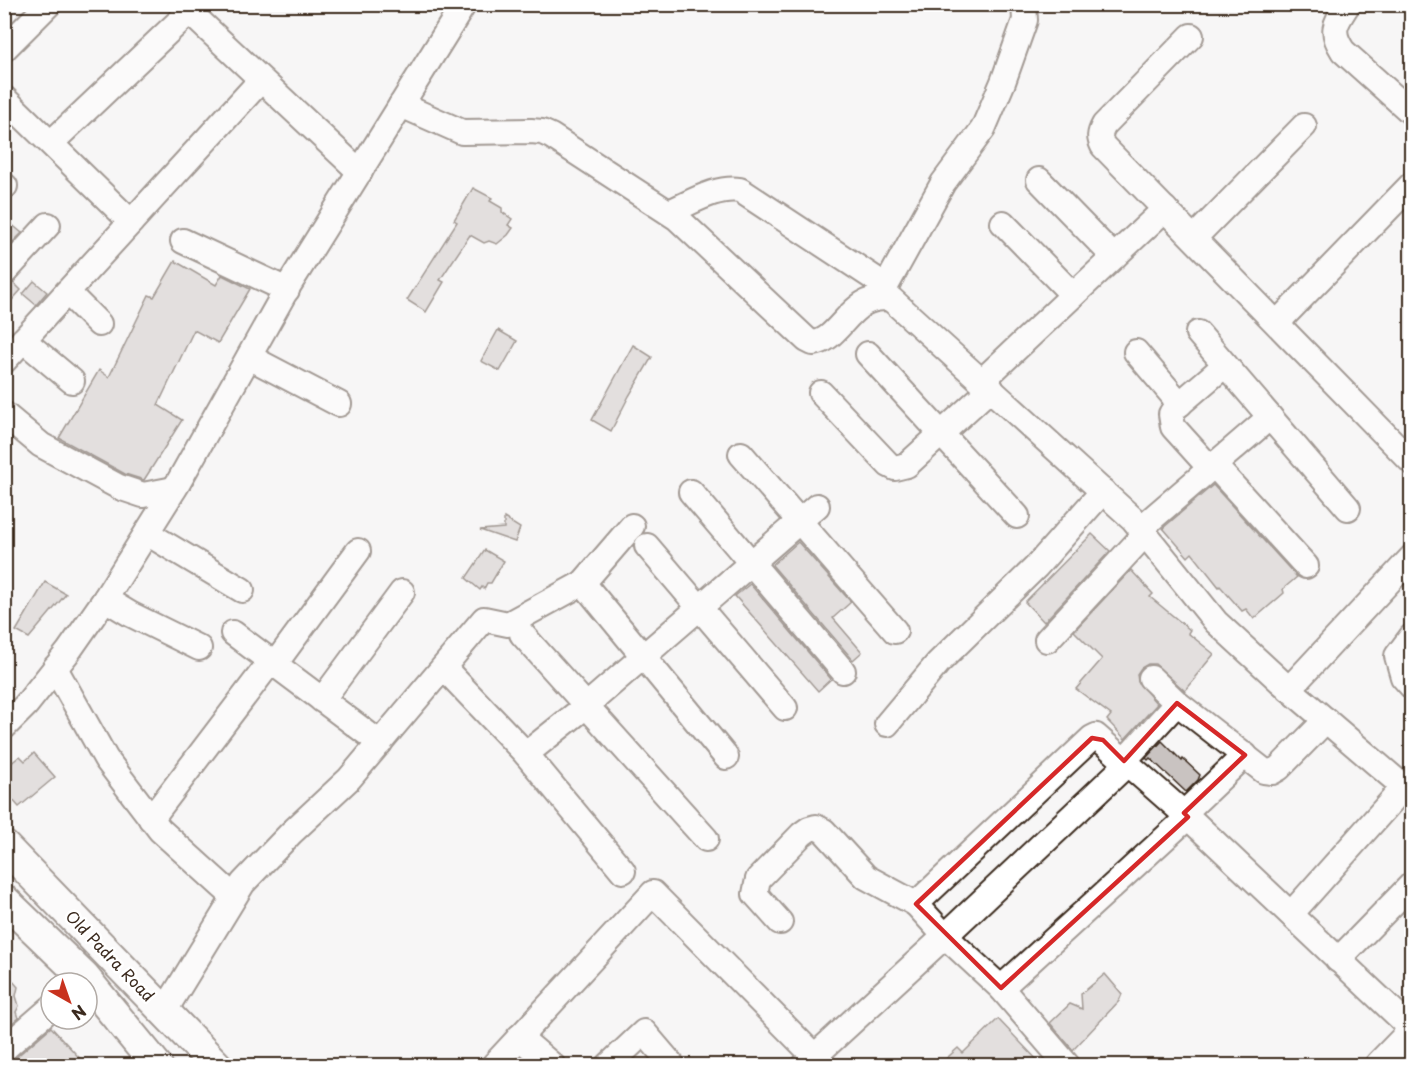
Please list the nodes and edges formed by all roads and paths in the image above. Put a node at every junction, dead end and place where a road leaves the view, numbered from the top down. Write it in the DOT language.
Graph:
graph roads {
  1 [pos="49,4"];
  2 [pos="464,4"];
  3 [pos="1024,4"];
  4 [pos="1348,4"];
  5 [pos="185,8"];
  6 [pos="1191,36"];
  7 [pos="4,49"];
  8 [pos="261,80"];
  9 [pos="4,98"];
  10 [pos="401,105"];
  11 [pos="1412,113"];
  12 [pos="1304,126"];
  13 [pos="51,143"];
  14 [pos="360,172"];
  15 [pos="1039,180"];
  16 [pos="1412,184"];
  17 [pos="1165,208"];
  18 [pos="669,212"];
  19 [pos="131,222"];
  20 [pos="1002,223"];
  21 [pos="48,225"];
  22 [pos="1194,238"];
  23 [pos="183,241"];
  24 [pos="1114,256"];
  25 [pos="4,273"];
  26 [pos="287,290"];
  27 [pos="883,291"];
  28 [pos="67,292"];
  29 [pos="1073,295"];
  30 [pos="1277,322"];
  31 [pos="99,324"];
  32 [pos="1198,333"];
  33 [pos="23,340"];
  34 [pos="1136,352"];
  35 [pos="868,354"];
  36 [pos="249,357"];
  37 [pos="4,361"];
  38 [pos="1226,366"];
  39 [pos="72,381"];
  40 [pos="987,384"];
  41 [pos="821,393"];
  42 [pos="339,404"];
  43 [pos="1180,404"];
  44 [pos="4,414"];
  45 [pos="1270,417"];
  46 [pos="941,434"];
  47 [pos="741,454"];
  48 [pos="1412,462"];
  49 [pos="1212,466"];
  50 [pos="174,489"];
  51 [pos="1103,491"];
  52 [pos="692,492"];
  53 [pos="817,506"];
  54 [pos="1348,508"];
  55 [pos="1017,516"];
  56 [pos="798,522"];
  57 [pos="632,526"];
  58 [pos="1143,531"];
  59 [pos="147,533"];
  60 [pos="647,546"];
  61 [pos="358,551"];
  62 [pos="1412,556"];
  63 [pos="751,562"];
  64 [pos="1306,566"];
  65 [pos="583,583"];
  66 [pos="242,590"];
  67 [pos="402,592"];
  68 [pos="105,599"];
  69 [pos="699,607"];
  70 [pos="895,631"];
  71 [pos="233,633"];
  72 [pos="522,634"];
  73 [pos="1412,636"];
  74 [pos="1047,640"];
  75 [pos="199,648"];
  76 [pos="643,656"];
  77 [pos="273,663"];
  78 [pos="55,668"];
  79 [pos="444,668"];
  80 [pos="843,671"];
  81 [pos="1151,678"];
  82 [pos="1412,687"];
  83 [pos="1289,688"];
  84 [pos="322,700"];
  85 [pos="1177,703"];
  86 [pos="586,706"];
  87 [pos="785,708"];
  88 [pos="1326,720"];
  89 [pos="887,724"];
  90 [pos="4,727"];
  91 [pos="380,743"];
  92 [pos="526,754"];
  93 [pos="1245,755"];
  94 [pos="726,757"];
  95 [pos="1126,762"];
  96 [pos="1408,790"];
  97 [pos="1186,815"];
  98 [pos="151,819"];
  99 [pos="706,839"];
  100 [pos="4,846"];
  101 [pos="623,872"];
  102 [pos="1412,884"];
  103 [pos="234,897"];
  104 [pos="4,900"];
  105 [pos="916,904"];
  106 [pos="1291,914"];
  107 [pos="780,922"];
  108 [pos="945,936"];
  109 [pos="1338,960"];
  110 [pos="72,971"];
  111 [pos="1001,988"];
  112 [pos="99,1000"];
  113 [pos="164,1012"];
  114 [pos="39,1019"];
  115 [pos="519,1036"];
  116 [pos="1410,1037"];
  117 [pos="4,1050"];
  118 [pos="814,1062"];
  119 [pos="157,1065"];
  120 [pos="217,1065"];
  121 [pos="493,1065"];
  122 [pos="553,1065"];
  123 [pos="608,1065"];
  124 [pos="674,1065"];
  125 [pos="1068,1065"];
  126 [pos="1380,1065"];
  1 -- 7 [label="street"];
  2 -- 10 [label="street"];
  3 -- 27 [label="street"];
  4 -- 11 [label="street"];
  5 -- 8 [label="street"];
  5 -- 13 [label="street"];
  6 -- 17 [label="street"];
  8 -- 14 [label="street"];
  8 -- 19 [label="street"];
  9 -- 13 [label="street"];
  10 -- 14 [label="street"];
  10 -- 18 [label="street"];
  12 -- 22 [label="street"];
  13 -- 19 [label="street"];
  14 -- 26 [label="street"];
  15 -- 24 [label="street"];
  16 -- 30 [label="street"];
  17 -- 22 [label="street"];
  17 -- 24 [label="street"];
  18 -- 27 [label="street"];
  18 -- 27 [label="street"];
  19 -- 28 [label="street"];
  20 -- 29 [label="street"];
  21 -- 25 [label="street"];
  22 -- 30 [label="street"];
  23 -- 26 [label="street"];
  24 -- 29 [label="street"];
  26 -- 36 [label="street"];
  27 -- 40 [label="street"];
  28 -- 31 [label="street"];
  28 -- 33 [label="street"];
  29 -- 40 [label="street"];
  30 -- 48 [label="street"];
  32 -- 38 [label="street"];
  33 -- 37 [label="street"];
  33 -- 39 [label="street"];
  34 -- 43 [label="street"];
  35 -- 46 [label="street"];
  36 -- 42 [label="street"];
  36 -- 50 [label="street"];
  38 -- 43 [label="street"];
  38 -- 45 [label="street"];
  40 -- 46 [label="street"];
  40 -- 51 [label="street"];
  41 -- 46 [label="street"];
  43 -- 49 [label="street"];
  44 -- 50 [label="street"];
  45 -- 49 [label="street"];
  45 -- 54 [label="street"];
  46 -- 55 [label="street"];
  47 -- 56 [label="street"];
  49 -- 58 [label="street"];
  49 -- 64 [label="street"];
  50 -- 59 [label="street"];
  51 -- 58 [label="street"];
  51 -- 89 [label="street"];
  52 -- 63 [label="street"];
  53 -- 56 [label="street"];
  56 -- 63 [label="street"];
  56 -- 70 [label="street"];
  57 -- 65 [label="street"];
  58 -- 74 [label="street"];
  58 -- 83 [label="street"];
  59 -- 66 [label="street"];
  59 -- 68 [label="street"];
  60 -- 69 [label="street"];
  61 -- 77 [label="street"];
  62 -- 83 [label="street"];
  63 -- 69 [label="street"];
  63 -- 80 [label="street"];
  65 -- 76 [label="street"];
  65 -- 79 [label="street"];
  67 -- 84 [label="street"];
  68 -- 75 [label="street"];
  68 -- 78 [label="street"];
  69 -- 76 [label="street"];
  69 -- 87 [label="street"];
  71 -- 77 [label="street"];
  72 -- 86 [label="street"];
  73 -- 82 [label="street"];
  76 -- 86 [label="street"];
  76 -- 94 [label="street"];
  77 -- 84 [label="street"];
  77 -- 98 [label="street"];
  78 -- 90 [label="street"];
  78 -- 98 [label="street"];
  79 -- 91 [label="street"];
  79 -- 92 [label="street"];
  81 -- 85 [label="street"];
  83 -- 88 [label="street"];
  84 -- 91 [label="street"];
  85 -- 93 [label="street"];
  85 -- 95 [label="street"];
  86 -- 92 [label="street"];
  86 -- 99 [label="street"];
  88 -- 93 [label="street"];
  88 -- 96 [label="street"];
  91 -- 103 [label="street"];
  92 -- 101 [label="street"];
  93 -- 97 [label="street"];
  95 -- 97 [label="street"];
  95 -- 105 [label="street"];
  95 -- 108 [label="street"];
  96 -- 106 [label="street"];
  97 -- 106 [label="street"];
  97 -- 111 [label="street"];
  98 -- 103 [label="street"];
  100 -- 113 [label="main road, Old Padra Road"];
  102 -- 109 [label="street"];
  103 -- 113 [label="street"];
  104 -- 110 [label="main road, Old Padra Road"];
  105 -- 107 [label="street"];
  105 -- 108 [label="street"];
  106 -- 109 [label="street"];
  108 -- 111 [label="street"];
  108 -- 118 [label="street"];
  109 -- 116 [label="street"];
  111 -- 125 [label="street"];
  112 -- 119 [label="main road, Old Padra Road"];
  113 -- 120 [label="main road, Old Padra Road"];
  114 -- 117 [label="street"];
  115 -- 118 [label="street"];
  115 -- 121 [label="street"];
  115 -- 122 [label="street"];
  116 -- 126 [label="main road"];
  123 -- 124 [label="street"];
}
